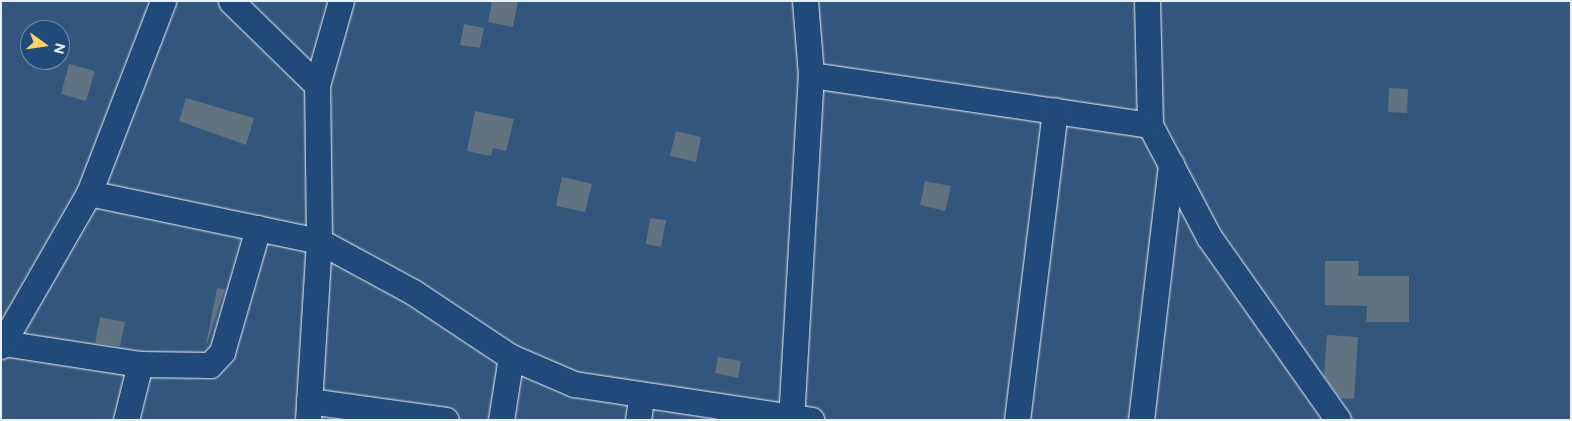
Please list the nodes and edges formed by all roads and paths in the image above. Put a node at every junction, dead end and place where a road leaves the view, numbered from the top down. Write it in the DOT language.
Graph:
graph roads {
  1 [pos="163,1"];
  2 [pos="231,1"];
  3 [pos="342,1"];
  4 [pos="805,1"];
  5 [pos="1147,1"];
  6 [pos="811,75"];
  7 [pos="316,85"];
  8 [pos="1055,110"];
  9 [pos="1150,125"];
  10 [pos="1171,164"];
  11 [pos="89,193"];
  12 [pos="258,228"];
  13 [pos="318,241"];
  14 [pos="2,345"];
  15 [pos="511,356"];
  16 [pos="140,364"];
  17 [pos="639,409"];
  18 [pos="309,410"];
  19 [pos="798,419"];
  20 [pos="126,420"];
  21 [pos="446,420"];
  22 [pos="500,420"];
  23 [pos="1017,420"];
  24 [pos="1141,420"];
  25 [pos="1338,420"];
  1 -- 11 [label="street"];
  2 -- 7 [label="street"];
  3 -- 7 [label="street"];
  4 -- 6 [label="street"];
  5 -- 9 [label="street"];
  6 -- 8 [label="street"];
  6 -- 19 [label="street"];
  7 -- 13 [label="street"];
  8 -- 9 [label="street"];
  8 -- 23 [label="street"];
  9 -- 10 [label="street"];
  10 -- 24 [label="street"];
  10 -- 25 [label="street"];
  11 -- 12 [label="street"];
  11 -- 14 [label="street"];
  12 -- 13 [label="street"];
  12 -- 16 [label="street"];
  13 -- 15 [label="street"];
  13 -- 18 [label="street"];
  14 -- 16 [label="street"];
  15 -- 17 [label="street"];
  15 -- 22 [label="street"];
  16 -- 20 [label="street"];
  17 -- 19 [label="street"];
  18 -- 21 [label="street"];
}
